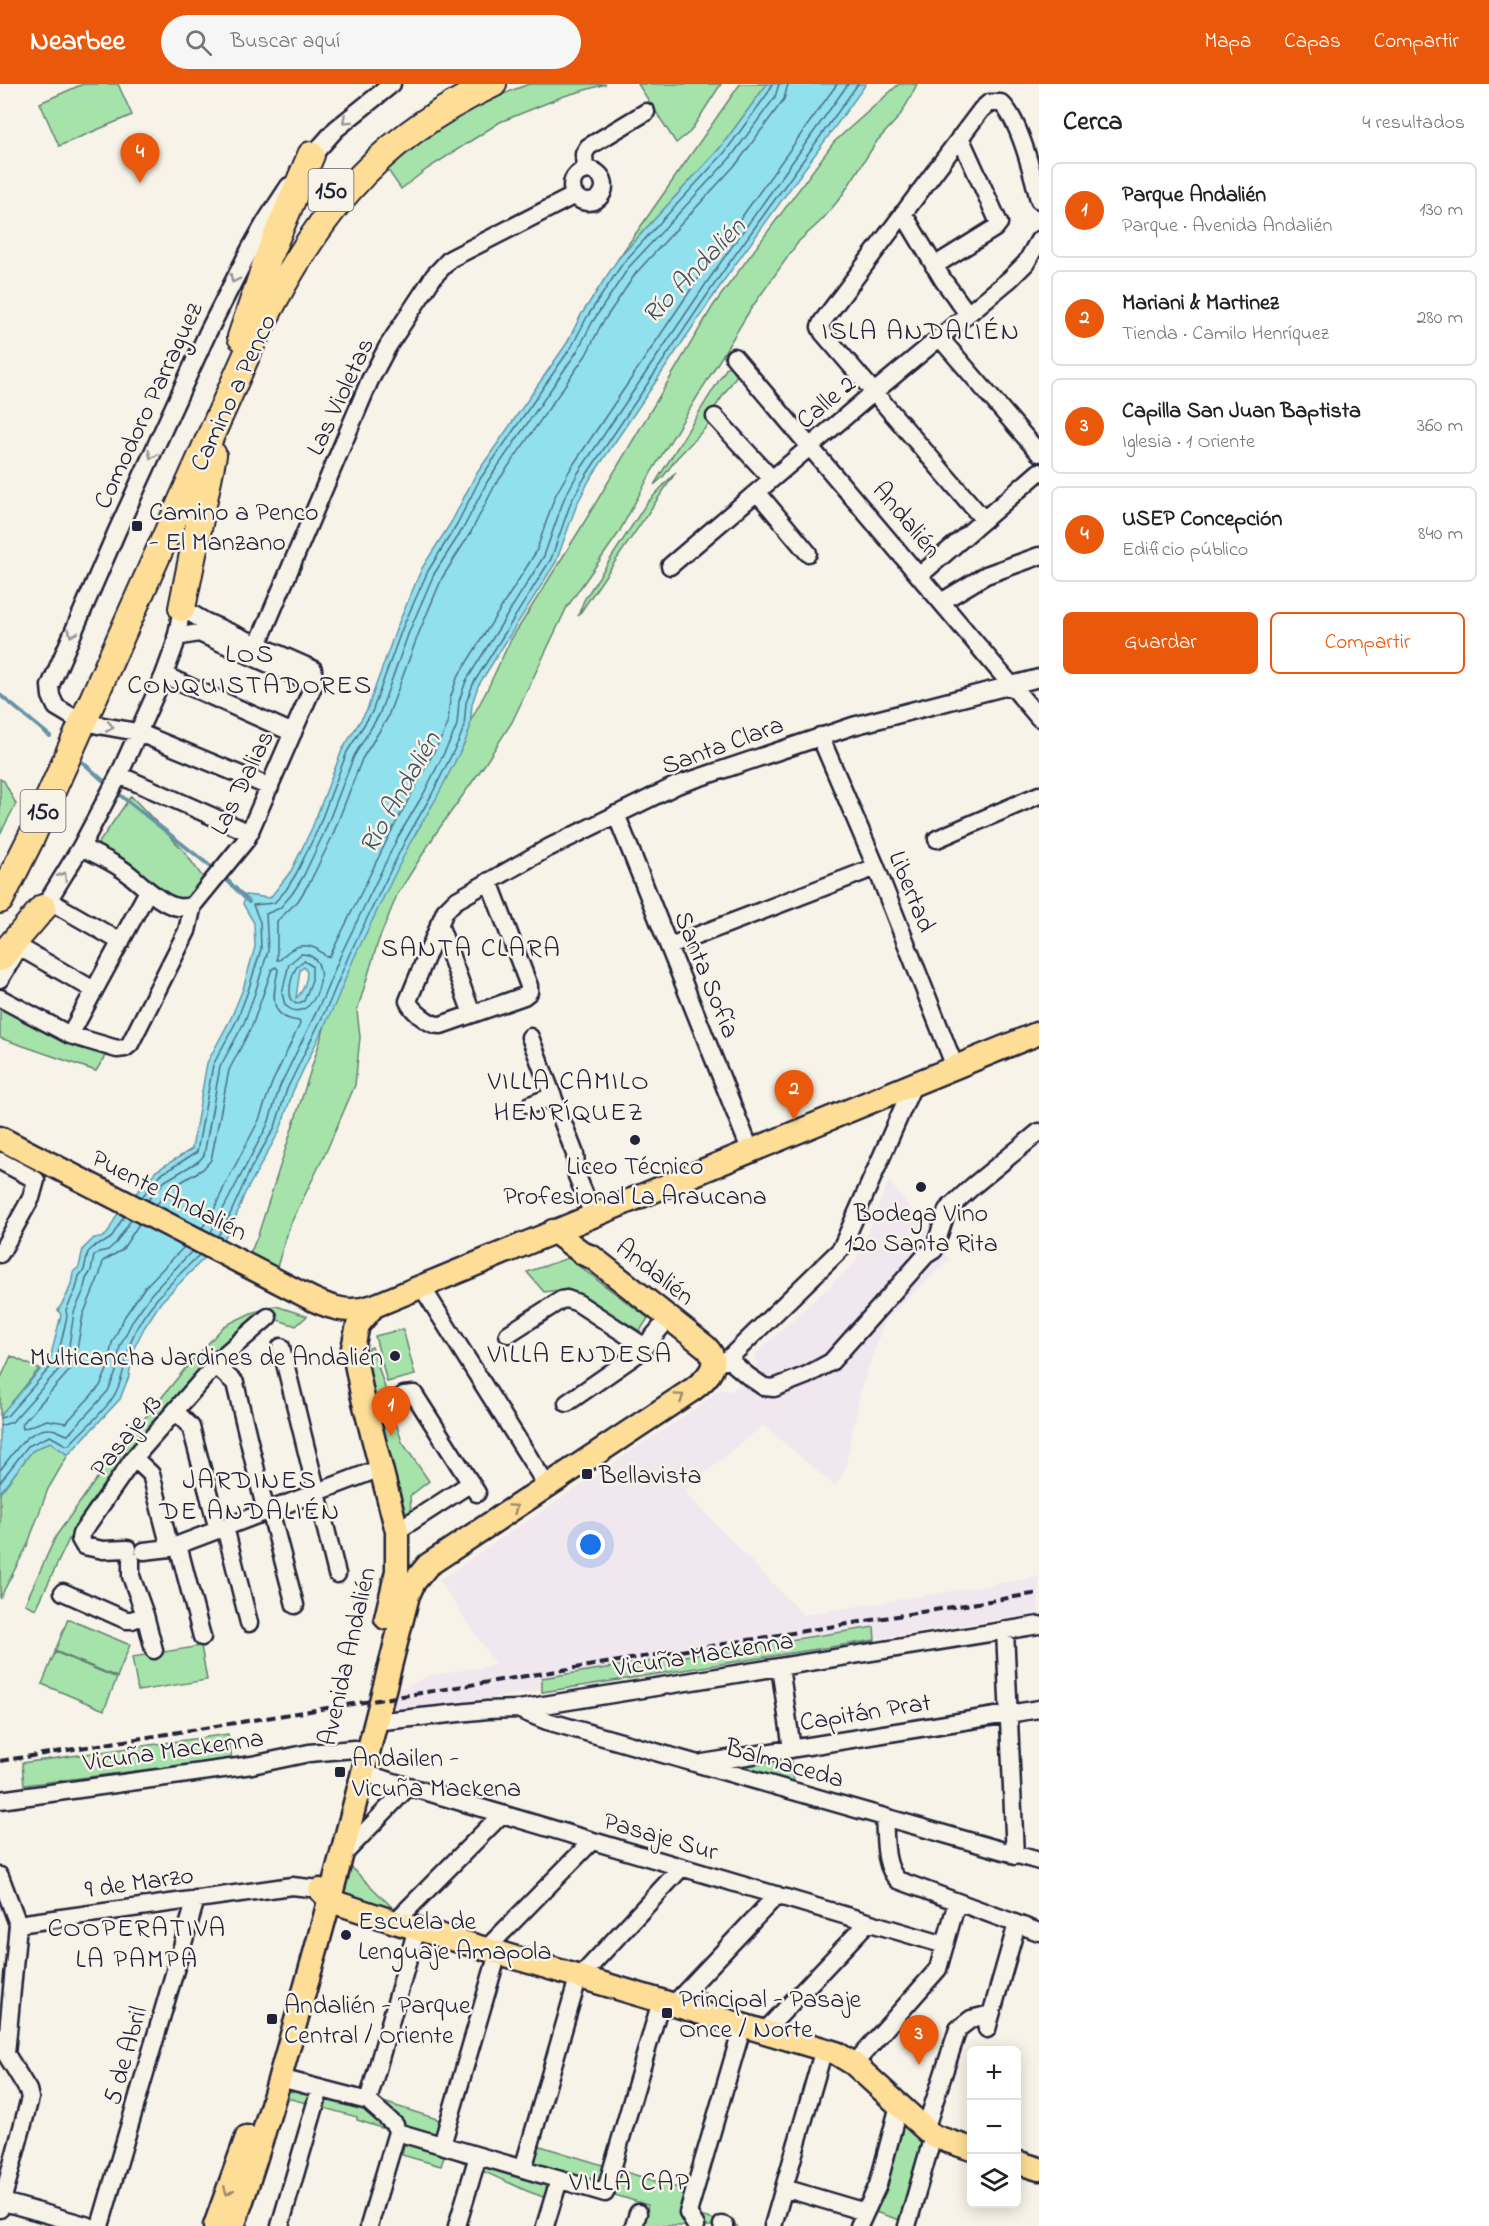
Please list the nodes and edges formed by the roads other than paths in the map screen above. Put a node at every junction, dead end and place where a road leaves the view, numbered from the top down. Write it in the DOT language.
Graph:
graph roads {
  1 [pos="392,84"];
  2 [pos="466,84"];
  3 [pos="493,84"];
  4 [pos="646,112"];
  5 [pos="960,137"];
  6 [pos="311,155"];
  7 [pos="585,171"];
  8 [pos="1036,172"];
  9 [pos="574,189"];
  10 [pos="1039,200"];
  11 [pos="903,213"];
  12 [pos="1038,246"];
  13 [pos="934,266"];
  14 [pos="968,314"];
  15 [pos="241,338"];
  16 [pos="940,338"];
  17 [pos="734,357"];
  18 [pos="873,393"];
  19 [pos="228,398"];
  20 [pos="715,417"];
  21 [pos="810,447"];
  22 [pos="1039,453"];
  23 [pos="1039,472"];
  24 [pos="772,479"];
  25 [pos="757,492"];
  26 [pos="984,520"];
  27 [pos="808,553"];
  28 [pos="1039,556"];
  29 [pos="670,566"];
  30 [pos="919,576"];
  31 [pos="941,602"];
  32 [pos="182,608"];
  33 [pos="176,637"];
  34 [pos="256,650"];
  35 [pos="164,675"];
  36 [pos="1039,678"];
  37 [pos="1011,685"];
  38 [pos="77,718"];
  39 [pos="1039,718"];
  40 [pos="137,732"];
  41 [pos="293,733"];
  42 [pos="820,736"];
  43 [pos="119,775"];
  44 [pos="270,786"];
  45 [pos="1039,795"];
  46 [pos="616,814"];
  47 [pos="249,833"];
  48 [pos="937,839"];
  49 [pos="81,847"];
  50 [pos="876,867"];
  51 [pos="0,876"];
  52 [pos="489,881"];
  53 [pos="148,891"];
  54 [pos="0,900"];
  55 [pos="46,904"];
  56 [pos="193,905"];
  57 [pos="442,917"];
  58 [pos="121,942"];
  59 [pos="670,946"];
  60 [pos="10,952"];
  61 [pos="0,979"];
  62 [pos="94,990"];
  63 [pos="0,998"];
  64 [pos="472,1014"];
  65 [pos="1039,1033"];
  66 [pos="70,1035"];
  67 [pos="530,1037"];
  68 [pos="955,1067"];
  69 [pos="913,1085"];
  70 [pos="553,1096"];
  71 [pos="530,1105"];
  72 [pos="1039,1132"];
  73 [pos="1,1146"];
  74 [pos="751,1152"];
  75 [pos="592,1215"];
  76 [pos="553,1231"];
  77 [pos="0,1254"];
  78 [pos="592,1257"];
  79 [pos="422,1287"];
  80 [pos="321,1304"];
  81 [pos="374,1306"];
  82 [pos="268,1317"];
  83 [pos="669,1318"];
  84 [pos="508,1334"];
  85 [pos="281,1347"];
  86 [pos="645,1347"];
  87 [pos="353,1348"];
  88 [pos="721,1361"];
  89 [pos="215,1365"];
  90 [pos="567,1403"];
  91 [pos="176,1412"];
  92 [pos="368,1416"];
  93 [pos="134,1458"];
  94 [pos="381,1468"];
  95 [pos="548,1486"];
  96 [pos="317,1493"];
  97 [pos="268,1511"];
  98 [pos="221,1528"];
  99 [pos="397,1531"];
  100 [pos="174,1546"];
  101 [pos="134,1553"];
  102 [pos="428,1565"];
  103 [pos="337,1574"];
  104 [pos="63,1592"];
  105 [pos="295,1605"];
  106 [pos="145,1615"];
  107 [pos="249,1623"];
  108 [pos="1039,1625"];
  109 [pos="1005,1630"];
  110 [pos="202,1637"];
  111 [pos="154,1650"];
  112 [pos="780,1667"];
  113 [pos="519,1709"];
  114 [pos="1039,1709"];
  115 [pos="1009,1714"];
  116 [pos="375,1722"];
  117 [pos="354,1749"];
  118 [pos="792,1749"];
  119 [pos="699,1764"];
  120 [pos="363,1773"];
  121 [pos="409,1786"];
  122 [pos="0,1800"];
  123 [pos="502,1814"];
  124 [pos="884,1818"];
  125 [pos="592,1841"];
  126 [pos="1015,1856"];
  127 [pos="341,1857"];
  128 [pos="1039,1861"];
  129 [pos="682,1867"];
  130 [pos="0,1876"];
  131 [pos="325,1895"];
  132 [pos="777,1895"];
  133 [pos="196,1899"];
  134 [pos="957,1902"];
  135 [pos="395,1922"];
  136 [pos="868,1922"];
  137 [pos="18,1924"];
  138 [pos="1017,1924"];
  139 [pos="417,1928"];
  140 [pos="1039,1932"];
  141 [pos="945,1945"];
  142 [pos="492,1951"];
  143 [pos="580,1977"];
  144 [pos="667,2003"];
  145 [pos="743,2025"];
  146 [pos="765,2031"];
  147 [pos="824,2049"];
  148 [pos="854,2064"];
  149 [pos="280,2078"];
  150 [pos="320,2089"];
  151 [pos="368,2101"];
  152 [pos="899,2105"];
  153 [pos="397,2132"];
  154 [pos="929,2133"];
  155 [pos="442,2145"];
  156 [pos="967,2148"];
  157 [pos="478,2156"];
  158 [pos="1021,2163"];
  159 [pos="523,2169"];
  160 [pos="1039,2169"];
  161 [pos="559,2180"];
  162 [pos="784,2188"];
  163 [pos="1,2204"];
  164 [pos="862,2219"];
  165 [pos="692,2222"];
  166 [pos="779,2225"];
  167 [pos="909,2225"];
  168 [pos="89,2226"];
  169 [pos="100,2226"];
  170 [pos="215,2226"];
  171 [pos="233,2226"];
  172 [pos="280,2226"];
  173 [pos="369,2226"];
  174 [pos="457,2226"];
  175 [pos="545,2226"];
  1 -- 6 [label="street, Comodoro Parraguez, one-way"];
  2 -- 15 [label="highway, Camino a Penco / 150"];
  3 -- 19 [label="highway, Camino a Penco / 150"];
  4 -- 7 [label="street"];
  5 -- 8 [label="street"];
  5 -- 11 [label="street"];
  5 -- 13 [label="street"];
  6 -- 15 [label="highway"];
  6 -- 38 [label="street, Comodoro Parraguez, one-way"];
  7 -- 9 [label="street"];
  7 -- 9 [label="street"];
  8 -- 10 [label="street"];
  9 -- 34 [label="street, Las Violetas"];
  11 -- 13 [label="street"];
  11 -- 18 [label="street"];
  12 -- 14 [label="street, Calle 2"];
  13 -- 14 [label="street"];
  14 -- 16 [label="street, Calle 2"];
  15 -- 38 [label="highway, Camino a Penco / 150"];
  16 -- 18 [label="street, Calle 2"];
  16 -- 22 [label="street"];
  17 -- 21 [label="street, Andalién"];
  18 -- 21 [label="street, Calle 2"];
  18 -- 26 [label="street"];
  19 -- 32 [label="highway"];
  19 -- 38 [label="highway, Camino a Penco / 150"];
  20 -- 24 [label="street"];
  21 -- 24 [label="street, Calle 2"];
  21 -- 30 [label="street, Andalién"];
  23 -- 26 [label="street"];
  24 -- 25 [label="street, Calle 2"];
  25 -- 27 [label="street"];
  25 -- 29 [label="street, Calle 2"];
  26 -- 30 [label="street"];
  28 -- 31 [label="street"];
  30 -- 31 [label="street, Andalién"];
  31 -- 37 [label="street, Andalién"];
  32 -- 33 [label="street"];
  32 -- 34 [label="street"];
  33 -- 34 [label="street"];
  33 -- 35 [label="street"];
  34 -- 41 [label="street, Las Dalias"];
  35 -- 40 [label="street"];
  35 -- 41 [label="street"];
  36 -- 37 [label="street, Santa Clara"];
  37 -- 39 [label="street, Andalién"];
  37 -- 42 [label="street, Santa Clara"];
  38 -- 40 [label="street, one-way"];
  38 -- 51 [label="highway, Camino a Penco / 150"];
  38 -- 54 [label="highway, Camino a Penco / 150"];
  40 -- 43 [label="street"];
  40 -- 44 [label="street"];
  41 -- 44 [label="street, Las Dalias"];
  42 -- 46 [label="street, Santa Clara"];
  42 -- 50 [label="street, Libertad"];
  43 -- 47 [label="street"];
  43 -- 49 [label="street"];
  44 -- 47 [label="street, Las Dalias"];
  45 -- 48 [label="street"];
  46 -- 52 [label="street, Santa Clara"];
  46 -- 59 [label="street, Santa Sofía"];
  47 -- 56 [label="street, Las Dalias"];
  49 -- 53 [label="street"];
  55 -- 49 [label="street, one-way"];
  50 -- 59 [label="street"];
  50 -- 68 [label="street, Libertad"];
  52 -- 57 [label="street, Santa Clara"];
  52 -- 64 [label="street"];
  53 -- 56 [label="street"];
  53 -- 58 [label="street"];
  55 -- 58 [label="street"];
  55 -- 60 [label="highway"];
  56 -- 66 [label="street"];
  57 -- 64 [label="street"];
  57 -- 64 [label="street"];
  58 -- 62 [label="street"];
  59 -- 74 [label="street, Santa Sofía"];
  60 -- 61 [label="street"];
  60 -- 62 [label="street"];
  62 -- 66 [label="street"];
  63 -- 66 [label="street"];
  65 -- 68 [label="main road"];
  67 -- 70 [label="street"];
  68 -- 69 [label="main road"];
  69 -- 74 [label="main road"];
  69 -- 88 [label="street"];
  70 -- 71 [label="street"];
  70 -- 75 [label="street"];
  72 -- 88 [label="street"];
  73 -- 77 [label="street"];
  73 -- 80 [label="main road, Puente Andalién"];
  74 -- 75 [label="main road"];
  75 -- 76 [label="main road"];
  75 -- 78 [label="main road"];
  76 -- 78 [label="main road, Andalién"];
  76 -- 79 [label="main road"];
  78 -- 83 [label="main road, Andalién"];
  79 -- 81 [label="main road"];
  79 -- 95 [label="street"];
  80 -- 81 [label="main road"];
  80 -- 87 [label="main road, Avenida Andalién"];
  81 -- 87 [label="main road"];
  82 -- 89 [label="street, Pasaje 13"];
  83 -- 86 [label="street"];
  83 -- 88 [label="main road, Andalién"];
  84 -- 86 [label="street"];
  85 -- 96 [label="street"];
  86 -- 90 [label="street"];
  87 -- 92 [label="main road, Avenida Andalién"];
  95 -- 88 [label="main road, one-way"];
  89 -- 91 [label="street, Pasaje 13"];
  89 -- 97 [label="street"];
  91 -- 93 [label="street, Pasaje 13"];
  91 -- 98 [label="street"];
  92 -- 94 [label="main road, Avenida Andalién"];
  92 -- 99 [label="street"];
  93 -- 100 [label="street"];
  93 -- 101 [label="street, Pasaje 13"];
  94 -- 96 [label="street"];
  94 -- 99 [label="main road, Avenida Andalién"];
  102 -- 95 [label="main road, one-way"];
  96 -- 97 [label="street"];
  96 -- 103 [label="street"];
  97 -- 98 [label="street"];
  97 -- 105 [label="street"];
  98 -- 100 [label="street"];
  98 -- 107 [label="street"];
  99 -- 102 [label="main road"];
  99 -- 117 [label="main road, Avenida Andalién"];
  100 -- 101 [label="street"];
  100 -- 110 [label="street"];
  101 -- 106 [label="street"];
  102 -- 116 [label="main road, Avenida Andalién"];
  104 -- 106 [label="street"];
  106 -- 111 [label="street"];
  108 -- 109 [label="street, Vicuña Mackenna"];
  109 -- 112 [label="street, Vicuña Mackenna"];
  109 -- 115 [label="street"];
  112 -- 113 [label="street, Vicuña Mackenna"];
  112 -- 118 [label="street"];
  113 -- 116 [label="street, Vicuña Mackenna"];
  113 -- 119 [label="street, Balmaceda"];
  114 -- 115 [label="street, Capitán Prat"];
  115 -- 118 [label="street, Capitán Prat"];
  115 -- 126 [label="street"];
  116 -- 120 [label="main road, Avenida Andalién"];
  117 -- 122 [label="street, Vicuña Mackenna"];
  117 -- 131 [label="main road, Avenida Andalién"];
  118 -- 119 [label="street, Capitán Prat"];
  119 -- 124 [label="street, Balmaceda"];
  120 -- 121 [label="street, Pasaje Sur"];
  120 -- 127 [label="main road, Avenida Andalién"];
  121 -- 123 [label="street, Pasaje Sur"];
  121 -- 127 [label="street"];
  123 -- 125 [label="street, Pasaje Sur"];
  123 -- 135 [label="street"];
  124 -- 126 [label="street, Balmaceda"];
  124 -- 134 [label="street"];
  125 -- 129 [label="street, Pasaje Sur"];
  125 -- 142 [label="street"];
  126 -- 128 [label="street, Balmaceda"];
  127 -- 131 [label="main road, Avenida Andalién"];
  129 -- 132 [label="street, Pasaje Sur"];
  129 -- 143 [label="street"];
  130 -- 137 [label="street"];
  131 -- 133 [label="street, 9 de Marzo"];
  131 -- 135 [label="main road"];
  131 -- 149 [label="main road, Avenida Andalién"];
  131 -- 170 [label="main road, Avenida Andalién, one-way"];
  132 -- 136 [label="street, Pasaje Sur"];
  132 -- 144 [label="street"];
  133 -- 137 [label="street, 9 de Marzo"];
  133 -- 169 [label="street, 5 de Abril"];
  134 -- 138 [label="street"];
  134 -- 141 [label="street"];
  135 -- 139 [label="main road"];
  136 -- 141 [label="street, Pasaje Sur"];
  136 -- 146 [label="street"];
  137 -- 163 [label="street"];
  138 -- 140 [label="street"];
  138 -- 154 [label="street"];
  139 -- 142 [label="main road"];
  139 -- 151 [label="street"];
  141 -- 148 [label="street"];
  142 -- 143 [label="main road"];
  142 -- 155 [label="street"];
  143 -- 144 [label="main road"];
  143 -- 159 [label="street"];
  144 -- 145 [label="main road"];
  144 -- 161 [label="street"];
  145 -- 146 [label="main road"];
  145 -- 165 [label="street"];
  146 -- 147 [label="main road"];
  147 -- 148 [label="main road"];
  147 -- 162 [label="street"];
  148 -- 152 [label="main road"];
  149 -- 150 [label="street"];
  149 -- 171 [label="main road, Avenida Andalién"];
  150 -- 151 [label="street"];
  150 -- 172 [label="street"];
  151 -- 153 [label="street"];
  152 -- 154 [label="main road"];
  152 -- 164 [label="street"];
  153 -- 155 [label="street"];
  153 -- 173 [label="street"];
  154 -- 156 [label="main road"];
  154 -- 167 [label="street"];
  155 -- 157 [label="street"];
  157 -- 159 [label="street"];
  157 -- 174 [label="street"];
  158 -- 160 [label="main road"];
  159 -- 161 [label="street"];
  161 -- 175 [label="street"];
  162 -- 164 [label="street"];
  162 -- 166 [label="street"];
  163 -- 168 [label="street"];
}
